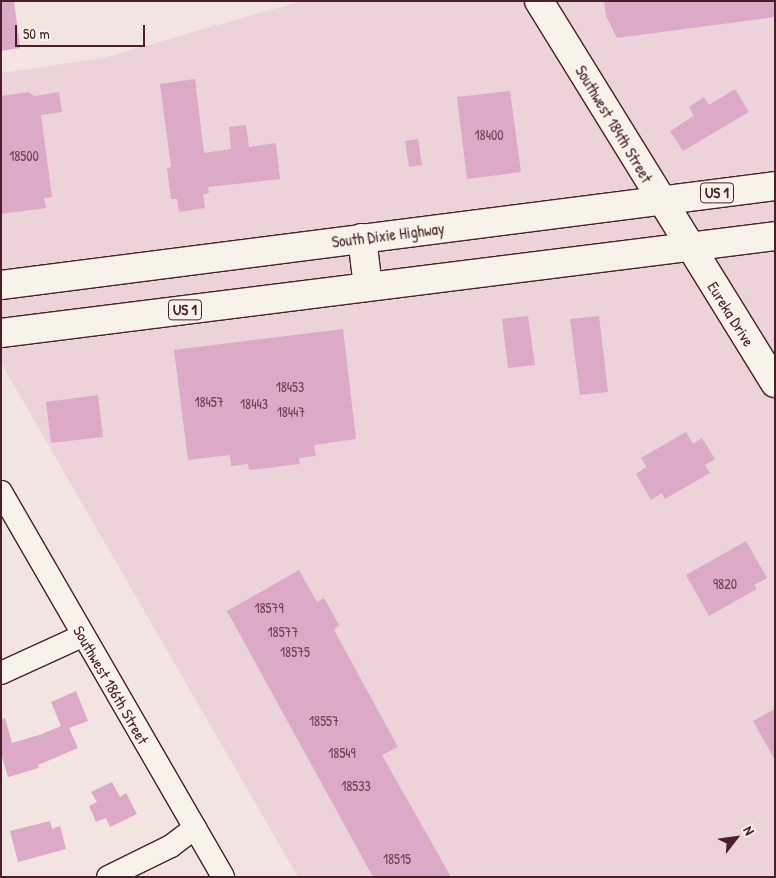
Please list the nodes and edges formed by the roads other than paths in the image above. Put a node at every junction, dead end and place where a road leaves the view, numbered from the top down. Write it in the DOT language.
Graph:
graph roads {
  1 [pos="539,1"];
  2 [pos="775,186"];
  3 [pos="659,200"];
  4 [pos="775,236"];
  5 [pos="362,238"];
  6 [pos="688,246"];
  7 [pos="1,285"];
  8 [pos="368,287"];
  9 [pos="1,333"];
  10 [pos="775,383"];
  11 [pos="1,492"];
  12 [pos="82,636"];
  13 [pos="1,673"];
  14 [pos="196,828"];
  15 [pos="108,877"];
  16 [pos="223,877"];
  1 -- 3 [label="main road, Southwest 184th Street"];
  2 -- 3 [label="main road, South Dixie Highway / US 1"];
  3 -- 5 [label="main road, South Dixie Highway / US 1"];
  3 -- 6 [label="main road, Southwest 184th Street"];
  4 -- 6 [label="main road, US 1"];
  5 -- 7 [label="main road, South Dixie Highway / US 1"];
  5 -- 8 [label="main road"];
  6 -- 8 [label="main road, US 1"];
  6 -- 10 [label="main road, Eureka Drive"];
  8 -- 9 [label="main road, US 1"];
  11 -- 12 [label="street, Southwest 186th Street"];
  12 -- 13 [label="street"];
  12 -- 14 [label="street, Southwest 186th Street"];
  14 -- 15 [label="street"];
  14 -- 16 [label="street, Southwest 186th Street"];
}
